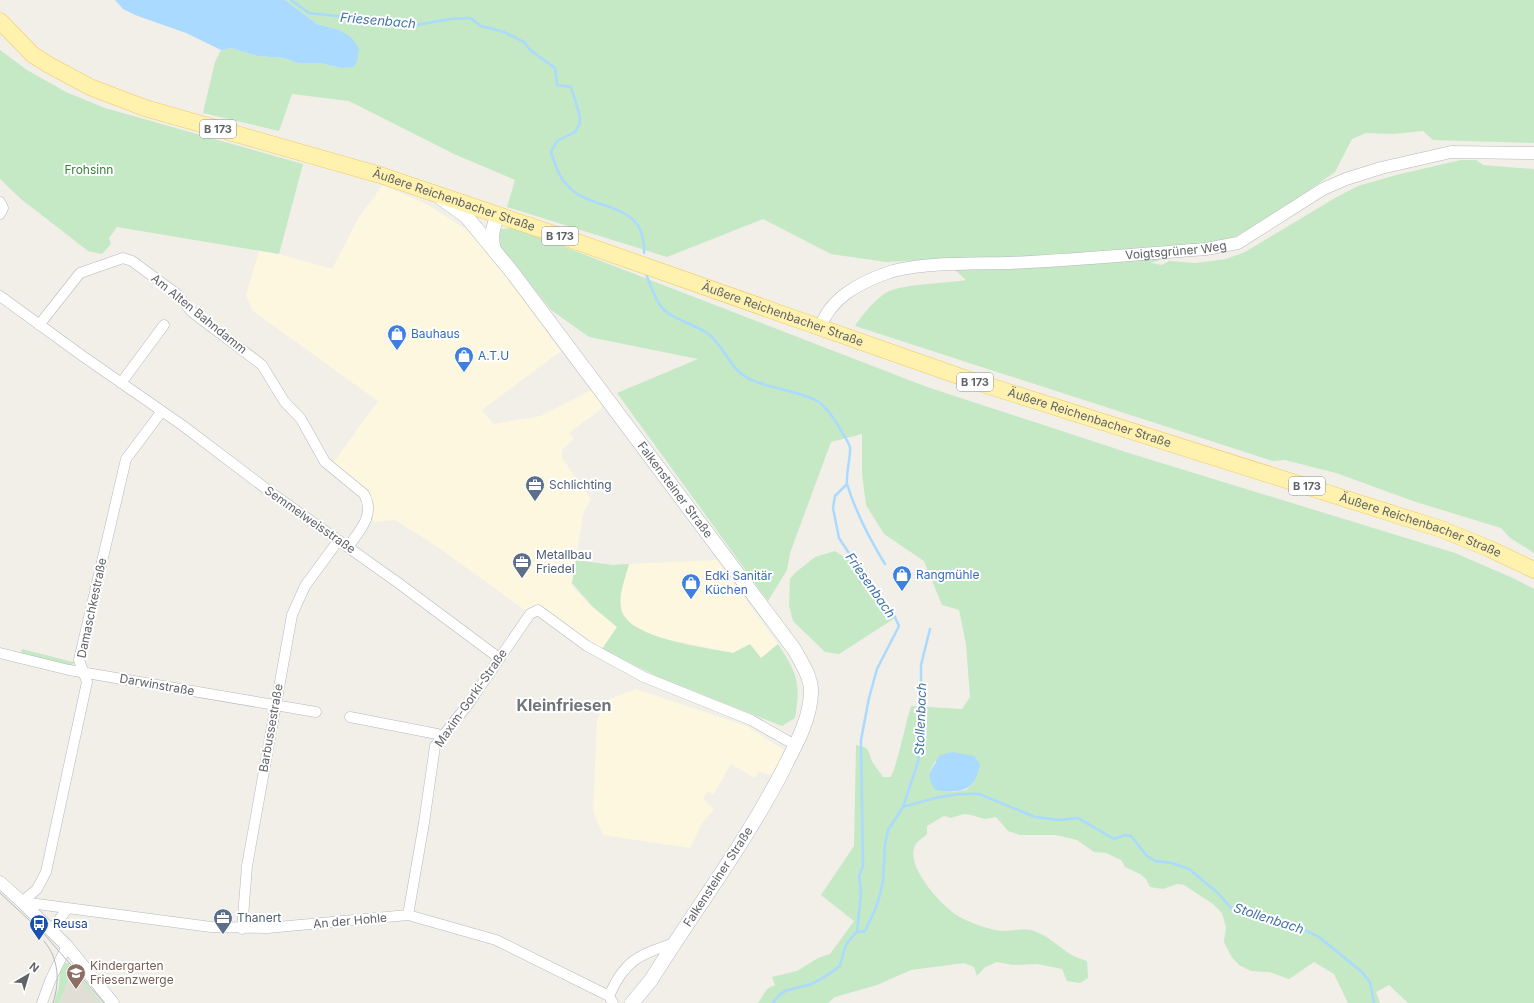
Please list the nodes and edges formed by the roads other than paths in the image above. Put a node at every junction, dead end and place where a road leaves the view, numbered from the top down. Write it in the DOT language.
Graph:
graph roads {
  1 [pos="0,21"];
  2 [pos="0,35"];
  3 [pos="33,55"];
  4 [pos="1534,153"];
  5 [pos="434,193"];
  6 [pos="0,202"];
  7 [pos="491,212"];
  8 [pos="0,214"];
  9 [pos="479,232"];
  10 [pos="494,250"];
  11 [pos="1,300"];
  12 [pos="40,325"];
  13 [pos="164,325"];
  14 [pos="820,328"];
  15 [pos="121,383"];
  16 [pos="162,411"];
  17 [pos="338,540"];
  18 [pos="348,547"];
  19 [pos="1534,570"];
  20 [pos="0,653"];
  21 [pos="499,658"];
  22 [pos="82,671"];
  23 [pos="275,705"];
  24 [pos="316,712"];
  25 [pos="350,717"];
  26 [pos="441,737"];
  27 [pos="796,745"];
  28 [pos="0,882"];
  29 [pos="22,902"];
  30 [pos="68,908"];
  31 [pos="408,915"];
  32 [pos="242,929"];
  33 [pos="50,930"];
  34 [pos="675,943"];
  35 [pos="67,946"];
  36 [pos="611,1000"];
  37 [pos="42,1003"];
  38 [pos="113,1003"];
  39 [pos="632,1003"];
  1 -- 3 [label="main road, Äußere Reichenbacher Straße / B 173"];
  2 -- 3 [label="main road, Äußere Reichenbacher Straße / B 173"];
  3 -- 5 [label="main road, Äußere Reichenbacher Straße / B 173"];
  4 -- 14 [label="street, Voigtsgrüner Weg"];
  5 -- 7 [label="main road, Äußere Reichenbacher Straße / B 173"];
  5 -- 9 [label="main road, Falkensteiner Straße"];
  6 -- 8 [label="street"];
  7 -- 9 [label="main road"];
  7 -- 10 [label="main road"];
  7 -- 14 [label="main road, Äußere Reichenbacher Straße / B 173"];
  9 -- 10 [label="main road, Falkensteiner Straße"];
  10 -- 27 [label="main road, Falkensteiner Straße"];
  11 -- 12 [label="street, Semmelweisstraße"];
  12 -- 15 [label="street, Semmelweisstraße"];
  12 -- 18 [label="street, Am Alten Bahndamm"];
  13 -- 15 [label="street"];
  14 -- 19 [label="main road, Äußere Reichenbacher Straße / B 173"];
  15 -- 16 [label="street, Semmelweisstraße"];
  16 -- 17 [label="street, Semmelweisstraße"];
  16 -- 22 [label="street, Damaschkestraße"];
  17 -- 18 [label="street, Semmelweisstraße"];
  17 -- 23 [label="street, Barbussestraße"];
  18 -- 21 [label="street, Semmelweisstraße"];
  20 -- 22 [label="street, Darwinstraße"];
  21 -- 26 [label="street, Maxim-Gorki-Straße"];
  21 -- 27 [label="street, Maxim-Gorki-Straße"];
  22 -- 23 [label="street, Darwinstraße"];
  22 -- 29 [label="street, Damaschkestraße"];
  23 -- 24 [label="street, Darwinstraße"];
  23 -- 32 [label="street, Barbussestraße"];
  25 -- 26 [label="street"];
  26 -- 31 [label="street, Maxim-Gorki-Straße"];
  27 -- 34 [label="main road, Falkensteiner Straße"];
  28 -- 29 [label="street"];
  29 -- 30 [label="street, An der Hohle"];
  29 -- 33 [label="street"];
  30 -- 32 [label="street, An der Hohle"];
  30 -- 33 [label="street"];
  31 -- 32 [label="street, An der Hohle"];
  31 -- 36 [label="street, An der Hohle"];
  33 -- 35 [label="street"];
  34 -- 36 [label="street"];
  34 -- 39 [label="main road, Falkensteiner Straße"];
  35 -- 37 [label="street"];
  35 -- 38 [label="street"];
}
